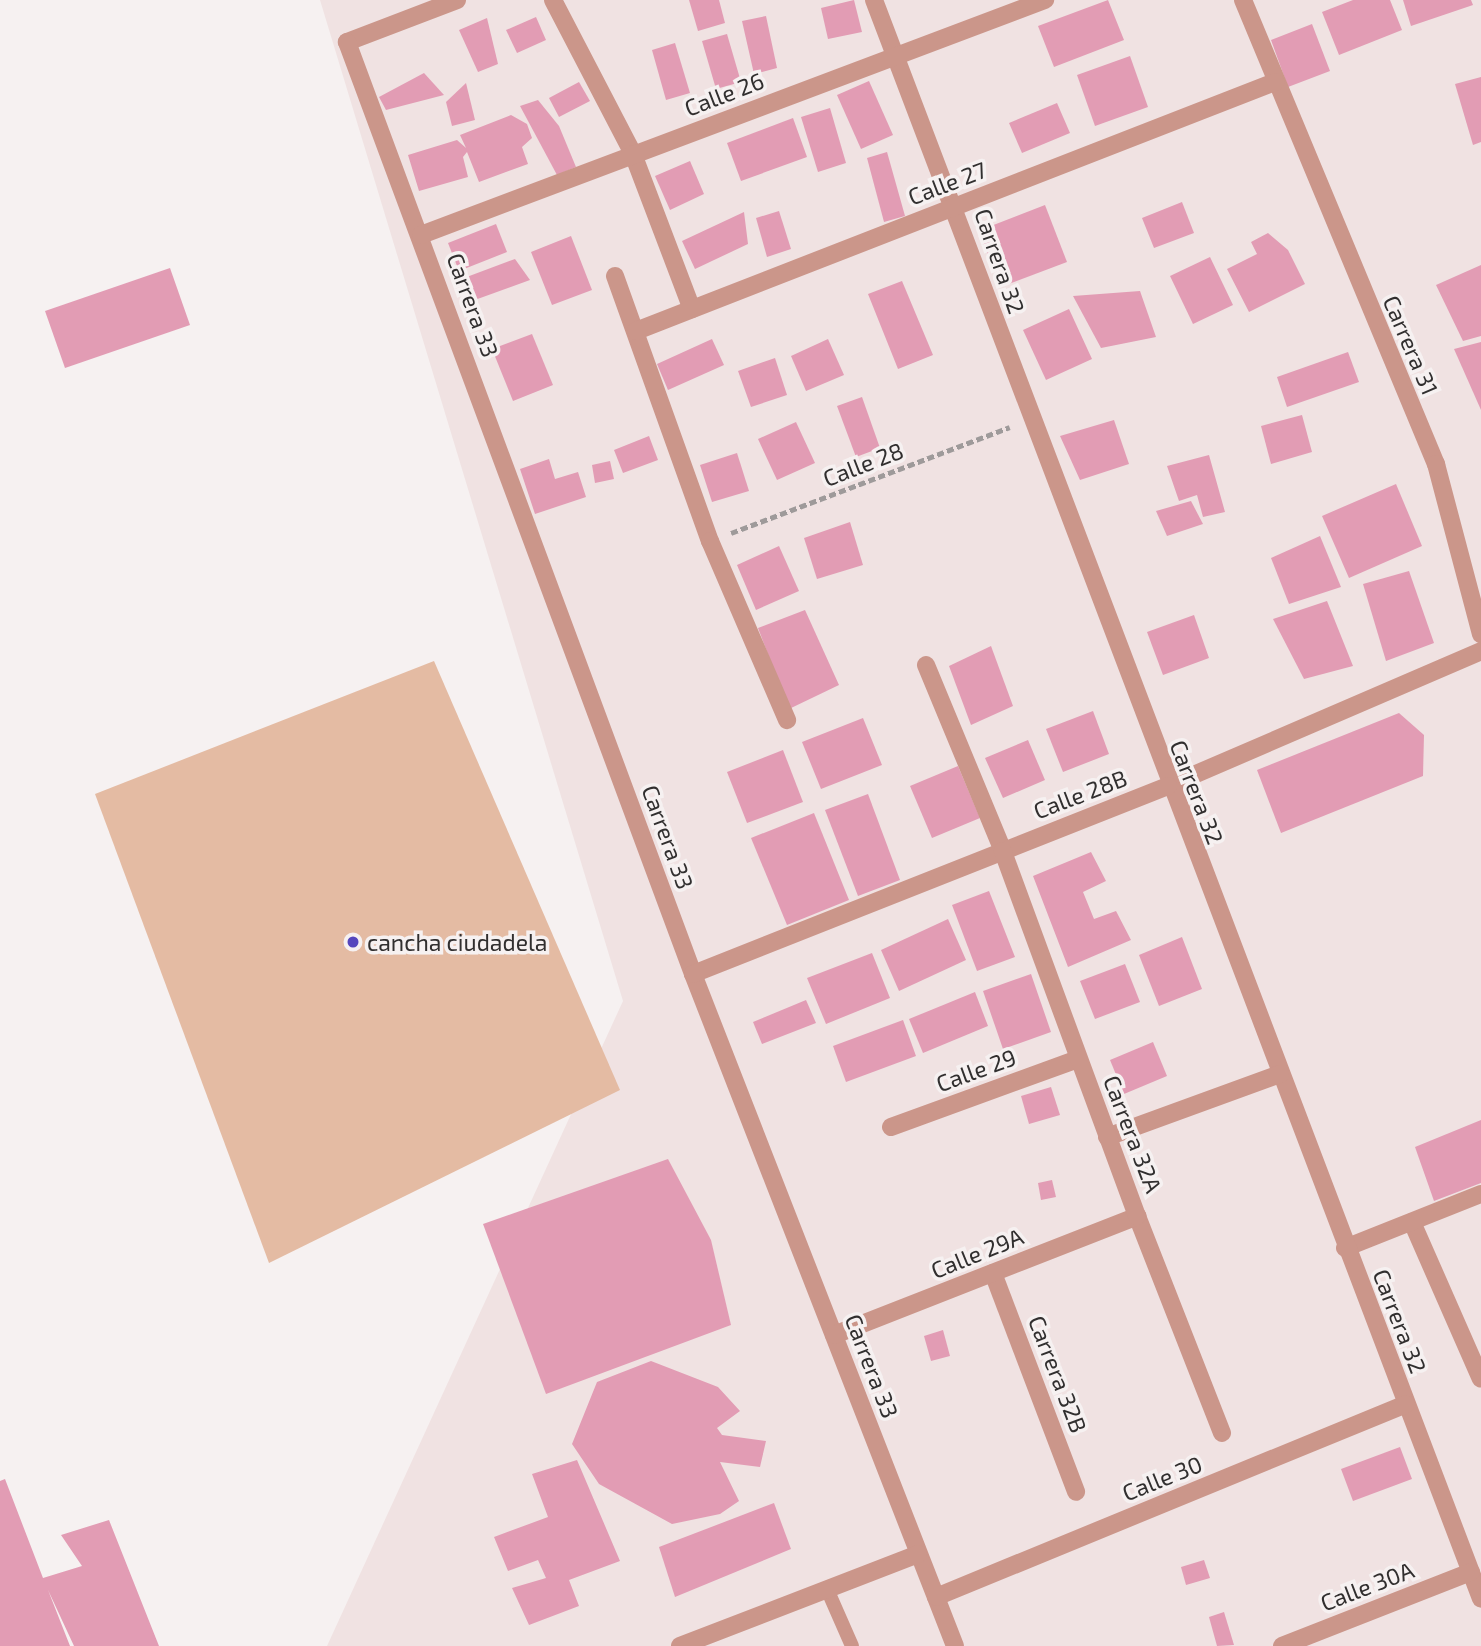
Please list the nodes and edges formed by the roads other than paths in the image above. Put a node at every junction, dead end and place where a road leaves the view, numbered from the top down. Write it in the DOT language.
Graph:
graph roads {
  1 [pos="457,0"];
  2 [pos="553,0"];
  3 [pos="874,0"];
  4 [pos="1045,0"];
  5 [pos="1243,0"];
  6 [pos="895,57"];
  7 [pos="1275,82"];
  8 [pos="633,154"];
  9 [pos="955,207"];
  10 [pos="421,234"];
  11 [pos="615,276"];
  12 [pos="692,309"];
  13 [pos="636,331"];
  14 [pos="1481,634"];
  15 [pos="1481,651"];
  16 [pos="926,665"];
  17 [pos="787,720"];
  18 [pos="1168,786"];
  19 [pos="1003,850"];
  20 [pos="693,974"];
  21 [pos="1078,1059"];
  22 [pos="1280,1074"];
  23 [pos="891,1127"];
  24 [pos="1107,1137"];
  25 [pos="1481,1194"];
  26 [pos="1137,1216"];
  27 [pos="1412,1222"];
  28 [pos="1345,1248"];
  29 [pos="993,1273"];
  30 [pos="834,1335"];
  31 [pos="1481,1379"];
  32 [pos="1406,1404"];
  33 [pos="1222,1433"];
  34 [pos="1076,1492"];
  35 [pos="918,1553"];
  36 [pos="1471,1572"];
  37 [pos="827,1589"];
  38 [pos="936,1597"];
  39 [pos="1481,1600"];
  40 [pos="680,1646"];
  41 [pos="852,1646"];
  42 [pos="955,1646"];
  43 [pos="1282,1646"];
  1 -- 10 [label="street, Carrera 33"];
  2 -- 8 [label="street"];
  3 -- 6 [label="street, Carrera 32"];
  4 -- 6 [label="street, Calle 26"];
  5 -- 7 [label="street, Carrera 31"];
  6 -- 8 [label="street, Calle 26"];
  6 -- 9 [label="street, Carrera 32"];
  7 -- 9 [label="street, Calle 27"];
  7 -- 14 [label="street, Carrera 31"];
  8 -- 10 [label="street, Calle 26"];
  8 -- 12 [label="street"];
  9 -- 12 [label="street, Calle 27"];
  9 -- 18 [label="street, Carrera 32"];
  10 -- 20 [label="street, Carrera 33"];
  11 -- 13 [label="street"];
  12 -- 13 [label="street, Calle 27"];
  13 -- 17 [label="street"];
  15 -- 18 [label="street, Calle 28B"];
  16 -- 19 [label="street, Carrera 32A"];
  18 -- 19 [label="street, Calle 28B"];
  18 -- 22 [label="street, Carrera 32"];
  19 -- 20 [label="street, Calle 28B"];
  19 -- 21 [label="street, Carrera 32A"];
  20 -- 30 [label="street, Carrera 33"];
  21 -- 23 [label="street, Calle 29"];
  21 -- 24 [label="street, Carrera 32A"];
  22 -- 24 [label="street"];
  22 -- 28 [label="street, Carrera 32"];
  24 -- 26 [label="street, Carrera 32A"];
  25 -- 27 [label="street"];
  26 -- 29 [label="street, Calle 29A"];
  26 -- 33 [label="street, Carrera 32A"];
  27 -- 28 [label="street"];
  27 -- 31 [label="street"];
  28 -- 32 [label="street, Carrera 32"];
  29 -- 30 [label="street, Calle 29A"];
  29 -- 34 [label="street, Carrera 32B"];
  30 -- 35 [label="street, Carrera 33"];
  32 -- 36 [label="street, Carrera 32"];
  32 -- 38 [label="street, Calle 30"];
  35 -- 37 [label="street"];
  35 -- 38 [label="street, Carrera 33"];
  36 -- 39 [label="street, Carrera 32"];
  36 -- 43 [label="street, Calle 30A"];
  37 -- 40 [label="street"];
  37 -- 41 [label="lane"];
  38 -- 42 [label="street, Carrera 33"];
}
